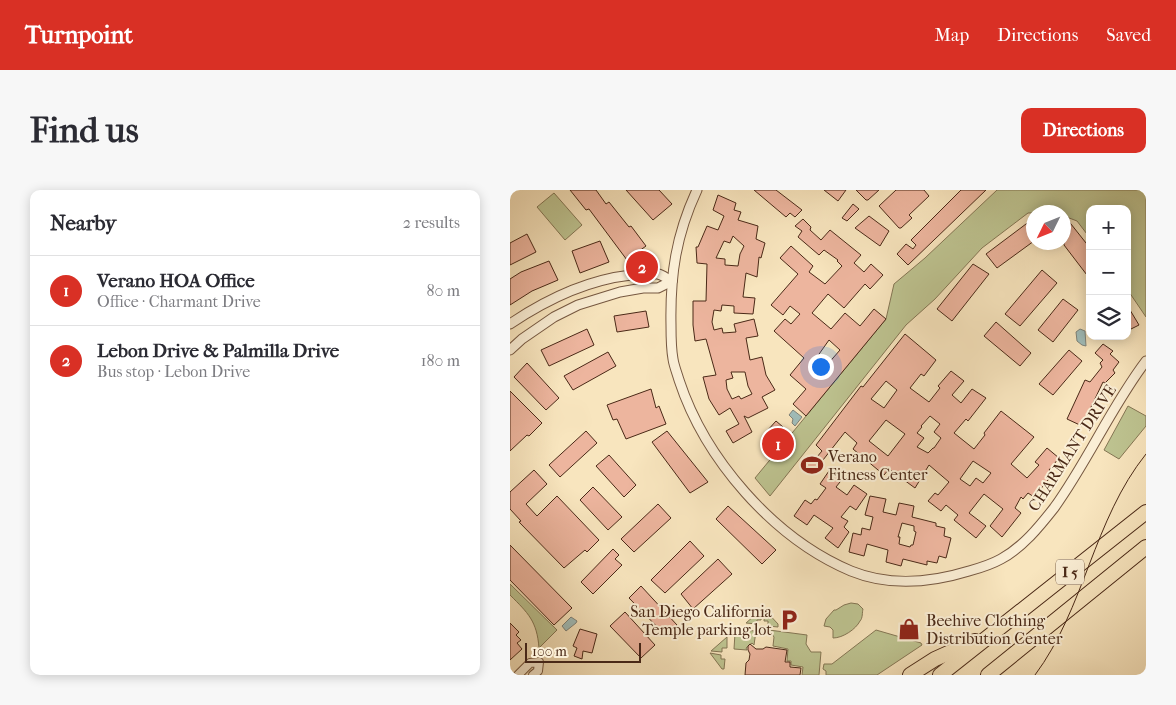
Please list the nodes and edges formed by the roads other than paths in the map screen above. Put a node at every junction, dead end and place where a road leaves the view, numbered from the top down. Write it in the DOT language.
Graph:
graph roads {
  1 [pos="697,190"];
  2 [pos="672,281"];
  3 [pos="510,324"];
  4 [pos="510,350"];
  5 [pos="1146,361"];
  6 [pos="1146,512"];
  7 [pos="1146,547"];
  8 [pos="1068,609"];
  9 [pos="994,632"];
  10 [pos="518,675"];
  11 [pos="533,675"];
  12 [pos="910,675"];
  13 [pos="940,675"];
  14 [pos="988,675"];
  15 [pos="1001,675"];
  1 -- 2 [label="street, CHARMANT DRIVE"];
  2 -- 3 [label="street"];
  2 -- 4 [label="street"];
  2 -- 5 [label="street, CHARMANT DRIVE"];
  6 -- 9 [label="highway, I 5"];
  7 -- 8 [label="highway, I 5"];
  8 -- 14 [label="highway, I 5"];
  8 -- 15 [label="highway"];
  9 -- 12 [label="highway"];
  9 -- 13 [label="highway, I 5"];
  10 -- 11 [label="street"];
}
